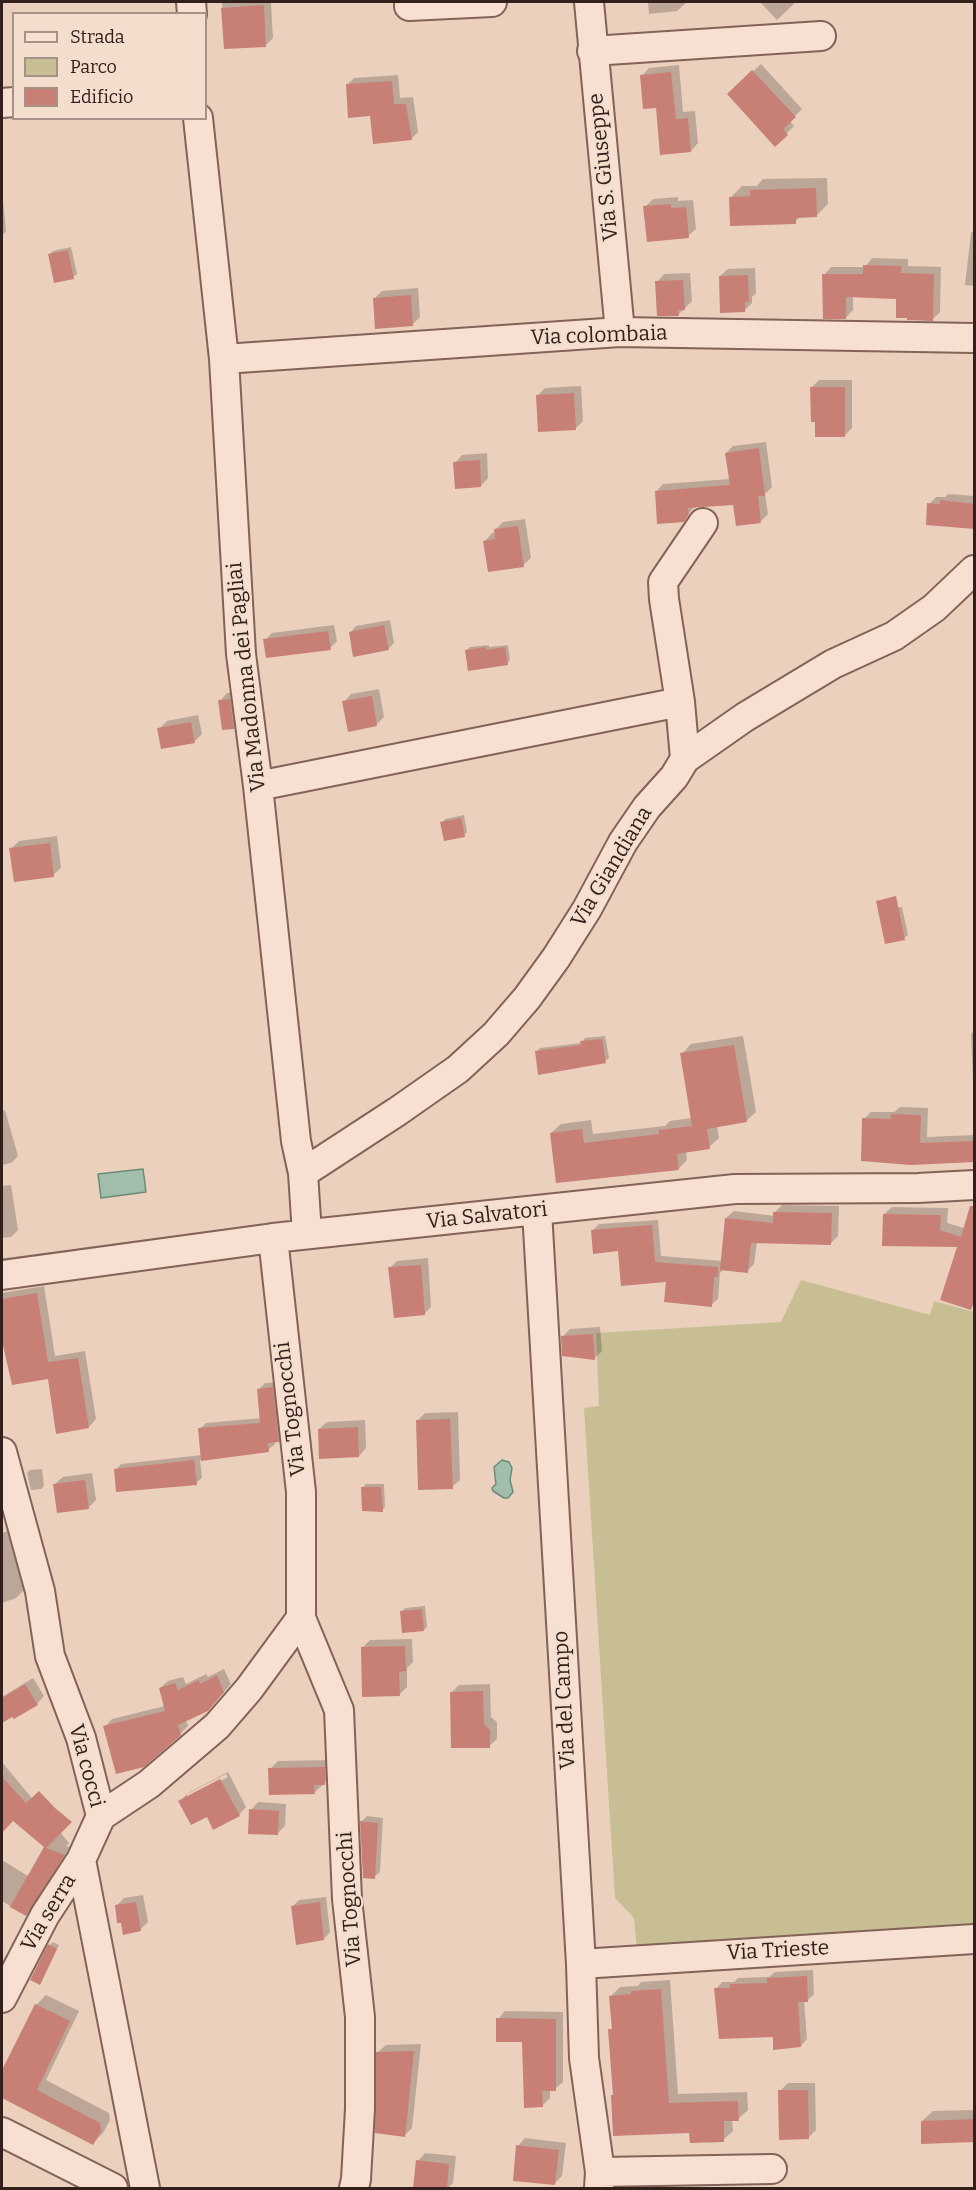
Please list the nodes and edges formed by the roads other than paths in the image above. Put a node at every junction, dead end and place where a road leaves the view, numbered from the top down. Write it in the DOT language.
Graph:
graph roads {
  1 [pos="492,2"];
  2 [pos="589,2"];
  3 [pos="409,6"];
  4 [pos="821,36"];
  5 [pos="592,51"];
  6 [pos="198,120"];
  7 [pos="620,332"];
  8 [pos="975,338"];
  9 [pos="224,359"];
  10 [pos="703,523"];
  11 [pos="975,570"];
  12 [pos="680,702"];
  13 [pos="685,759"];
  14 [pos="258,786"];
  15 [pos="303,1173"];
  16 [pos="975,1185"];
  17 [pos="537,1211"];
  18 [pos="307,1234"];
  19 [pos="273,1238"];
  20 [pos="2,1275"];
  21 [pos="2,1452"];
  22 [pos="301,1618"];
  23 [pos="101,1816"];
  24 [pos="81,1860"];
  25 [pos="975,1940"];
  26 [pos="581,1964"];
  27 [pos="2,1998"];
  28 [pos="2,2132"];
  29 [pos="772,2169"];
  30 [pos="599,2180"];
  31 [pos="113,2188"];
  32 [pos="145,2188"];
  33 [pos="354,2188"];
  1 -- 3 [label="street"];
  2 -- 5 [label="street, Via S. Giuseppe"];
  4 -- 5 [label="street"];
  5 -- 7 [label="street, Via S. Giuseppe"];
  6 -- 9 [label="street, Via Madonna dei Pagliai"];
  7 -- 8 [label="street, Via colombaia"];
  7 -- 9 [label="street, Via colombaia"];
  9 -- 14 [label="street, Via Madonna dei Pagliai"];
  10 -- 12 [label="street"];
  11 -- 13 [label="street, Via Giandiana"];
  12 -- 13 [label="street"];
  12 -- 14 [label="street"];
  13 -- 15 [label="street, Via Giandiana"];
  14 -- 15 [label="street, Via Madonna dei Pagliai"];
  15 -- 18 [label="street, Via Madonna dei Pagliai"];
  16 -- 17 [label="street, Via Salvatori"];
  17 -- 18 [label="street, Via Salvatori"];
  17 -- 26 [label="street, Via del Campo"];
  18 -- 19 [label="street, Via Salvatori"];
  19 -- 20 [label="street, Via Salvatori"];
  19 -- 22 [label="street, Via Tognocchi"];
  21 -- 23 [label="street, Via cocci"];
  22 -- 23 [label="street"];
  22 -- 33 [label="street, Via Tognocchi"];
  23 -- 24 [label="street, Via cocci"];
  24 -- 27 [label="street, Via serra"];
  24 -- 32 [label="street"];
  25 -- 26 [label="street, Via Trieste"];
  26 -- 30 [label="street, Via del Campo"];
  28 -- 31 [label="street"];
  29 -- 30 [label="street"];
}
